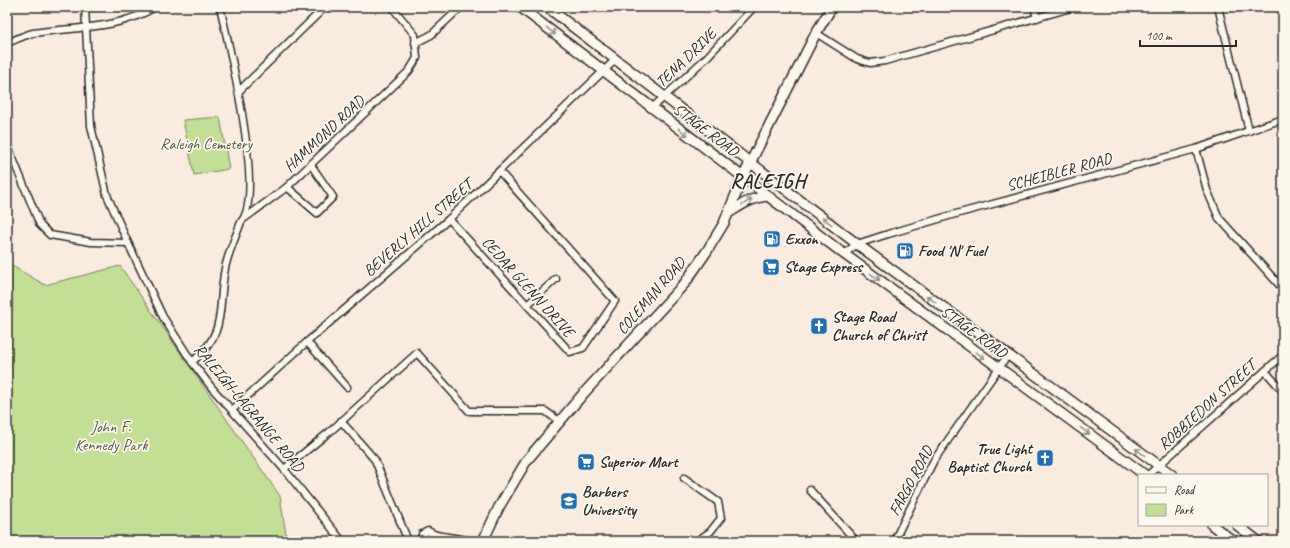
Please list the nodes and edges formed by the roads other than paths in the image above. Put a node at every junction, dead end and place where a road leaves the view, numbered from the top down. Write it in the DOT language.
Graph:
graph roads {
  1 [pos="85,7"];
  2 [pos="155,7"];
  3 [pos="220,7"];
  4 [pos="325,7"];
  5 [pos="392,7"];
  6 [pos="461,7"];
  7 [pos="520,7"];
  8 [pos="547,7"];
  9 [pos="754,7"];
  10 [pos="832,7"];
  11 [pos="1034,7"];
  12 [pos="1074,7"];
  13 [pos="1218,7"];
  14 [pos="1037,18"];
  15 [pos="86,28"];
  16 [pos="816,33"];
  17 [pos="7,43"];
  18 [pos="416,43"];
  19 [pos="615,60"];
  20 [pos="604,72"];
  21 [pos="239,91"];
  22 [pos="664,97"];
  23 [pos="651,109"];
  24 [pos="1283,119"];
  25 [pos="1249,131"];
  26 [pos="7,144"];
  27 [pos="1196,149"];
  28 [pos="750,162"];
  29 [pos="311,165"];
  30 [pos="500,172"];
  31 [pos="743,177"];
  32 [pos="287,187"];
  33 [pos="768,196"];
  34 [pos="728,213"];
  35 [pos="449,219"];
  36 [pos="241,222"];
  37 [pos="128,244"];
  38 [pos="857,244"];
  39 [pos="844,254"];
  40 [pos="556,279"];
  41 [pos="1283,288"];
  42 [pos="527,305"];
  43 [pos="307,342"];
  44 [pos="1008,355"];
  45 [pos="1283,355"];
  46 [pos="192,362"];
  47 [pos="998,368"];
  48 [pos="1265,371"];
  49 [pos="346,387"];
  50 [pos="1283,391"];
  51 [pos="232,410"];
  52 [pos="341,420"];
  53 [pos="559,421"];
  54 [pos="1159,466"];
  55 [pos="284,469"];
  56 [pos="1146,474"];
  57 [pos="1148,474"];
  58 [pos="1171,474"];
  59 [pos="684,478"];
  60 [pos="810,490"];
  61 [pos="1213,526"];
  62 [pos="1238,526"];
  63 [pos="436,538"];
  64 [pos="1252,539"];
  65 [pos="342,541"];
  66 [pos="408,541"];
  67 [pos="421,541"];
  68 [pos="473,541"];
  69 [pos="483,541"];
  70 [pos="696,541"];
  71 [pos="856,541"];
  72 [pos="894,541"];
  73 [pos="1233,541"];
  1 -- 15 [label="street, RALEIGH-LAGRANGE ROAD"];
  2 -- 15 [label="street"];
  3 -- 21 [label="street"];
  4 -- 21 [label="street"];
  5 -- 18 [label="street"];
  6 -- 18 [label="street"];
  7 -- 20 [label="main road, STAGE ROAD, one-way"];
  8 -- 19 [label="main road, STAGE ROAD"];
  9 -- 22 [label="street, TENA DRIVE"];
  10 -- 16 [label="main road, COLEMAN ROAD"];
  11 -- 14 [label="street"];
  12 -- 14 [label="street"];
  13 -- 25 [label="street"];
  14 -- 16 [label="street"];
  15 -- 17 [label="street"];
  15 -- 37 [label="street, RALEIGH-LAGRANGE ROAD"];
  16 -- 28 [label="main road, COLEMAN ROAD"];
  18 -- 29 [label="street, HAMMOND ROAD"];
  19 -- 20 [label="street, BEVERLY HILL STREET"];
  19 -- 22 [label="main road, STAGE ROAD"];
  20 -- 23 [label="main road, STAGE ROAD"];
  20 -- 30 [label="street, BEVERLY HILL STREET"];
  21 -- 36 [label="street"];
  22 -- 23 [label="street, TENA DRIVE"];
  22 -- 28 [label="main road, STAGE ROAD"];
  23 -- 31 [label="main road, STAGE ROAD, one-way"];
  24 -- 25 [label="street, SCHEIBLER ROAD"];
  25 -- 27 [label="street, SCHEIBLER ROAD"];
  26 -- 37 [label="street"];
  27 -- 38 [label="street, SCHEIBLER ROAD"];
  27 -- 41 [label="street"];
  28 -- 31 [label="main road, COLEMAN ROAD"];
  38 -- 28 [label="main road, STAGE ROAD, one-way"];
  29 -- 32 [label="street, HAMMOND ROAD"];
  29 -- 32 [label="street"];
  30 -- 35 [label="street, BEVERLY HILL STREET"];
  30 -- 42 [label="street, CEDAR GLENN DRIVE"];
  31 -- 33 [label="main road, STAGE ROAD"];
  31 -- 34 [label="main road, COLEMAN ROAD"];
  32 -- 36 [label="street, HAMMOND ROAD"];
  34 -- 33 [label="main road, one-way"];
  33 -- 39 [label="main road, STAGE ROAD"];
  34 -- 53 [label="main road, COLEMAN ROAD"];
  35 -- 42 [label="street, CEDAR GLENN DRIVE"];
  35 -- 43 [label="street, BEVERLY HILL STREET"];
  36 -- 46 [label="street"];
  37 -- 46 [label="street, RALEIGH-LAGRANGE ROAD"];
  38 -- 39 [label="street, SCHEIBLER ROAD"];
  44 -- 38 [label="main road, STAGE ROAD, one-way"];
  39 -- 47 [label="main road, STAGE ROAD, one-way"];
  40 -- 42 [label="street"];
  43 -- 49 [label="street"];
  43 -- 51 [label="street, BEVERLY HILL STREET"];
  44 -- 47 [label="street, FARGO ROAD"];
  54 -- 44 [label="main road, STAGE ROAD, one-way"];
  45 -- 48 [label="street, ROBBIEDON STREET"];
  46 -- 51 [label="street, RALEIGH-LAGRANGE ROAD"];
  47 -- 56 [label="main road, STAGE ROAD, one-way"];
  47 -- 72 [label="street, FARGO ROAD"];
  48 -- 50 [label="street"];
  48 -- 54 [label="street, ROBBIEDON STREET"];
  51 -- 55 [label="street, RALEIGH-LAGRANGE ROAD"];
  52 -- 53 [label="street"];
  52 -- 55 [label="street"];
  52 -- 66 [label="street"];
  53 -- 69 [label="main road, COLEMAN ROAD"];
  54 -- 57 [label="street, ROBBIEDON STREET"];
  54 -- 58 [label="main road, STAGE ROAD"];
  55 -- 65 [label="street, RALEIGH-LAGRANGE ROAD"];
  59 -- 70 [label="street"];
  60 -- 71 [label="street"];
  61 -- 73 [label="main road"];
  62 -- 64 [label="main road"];
  63 -- 67 [label="street"];
  63 -- 68 [label="street"];
}
